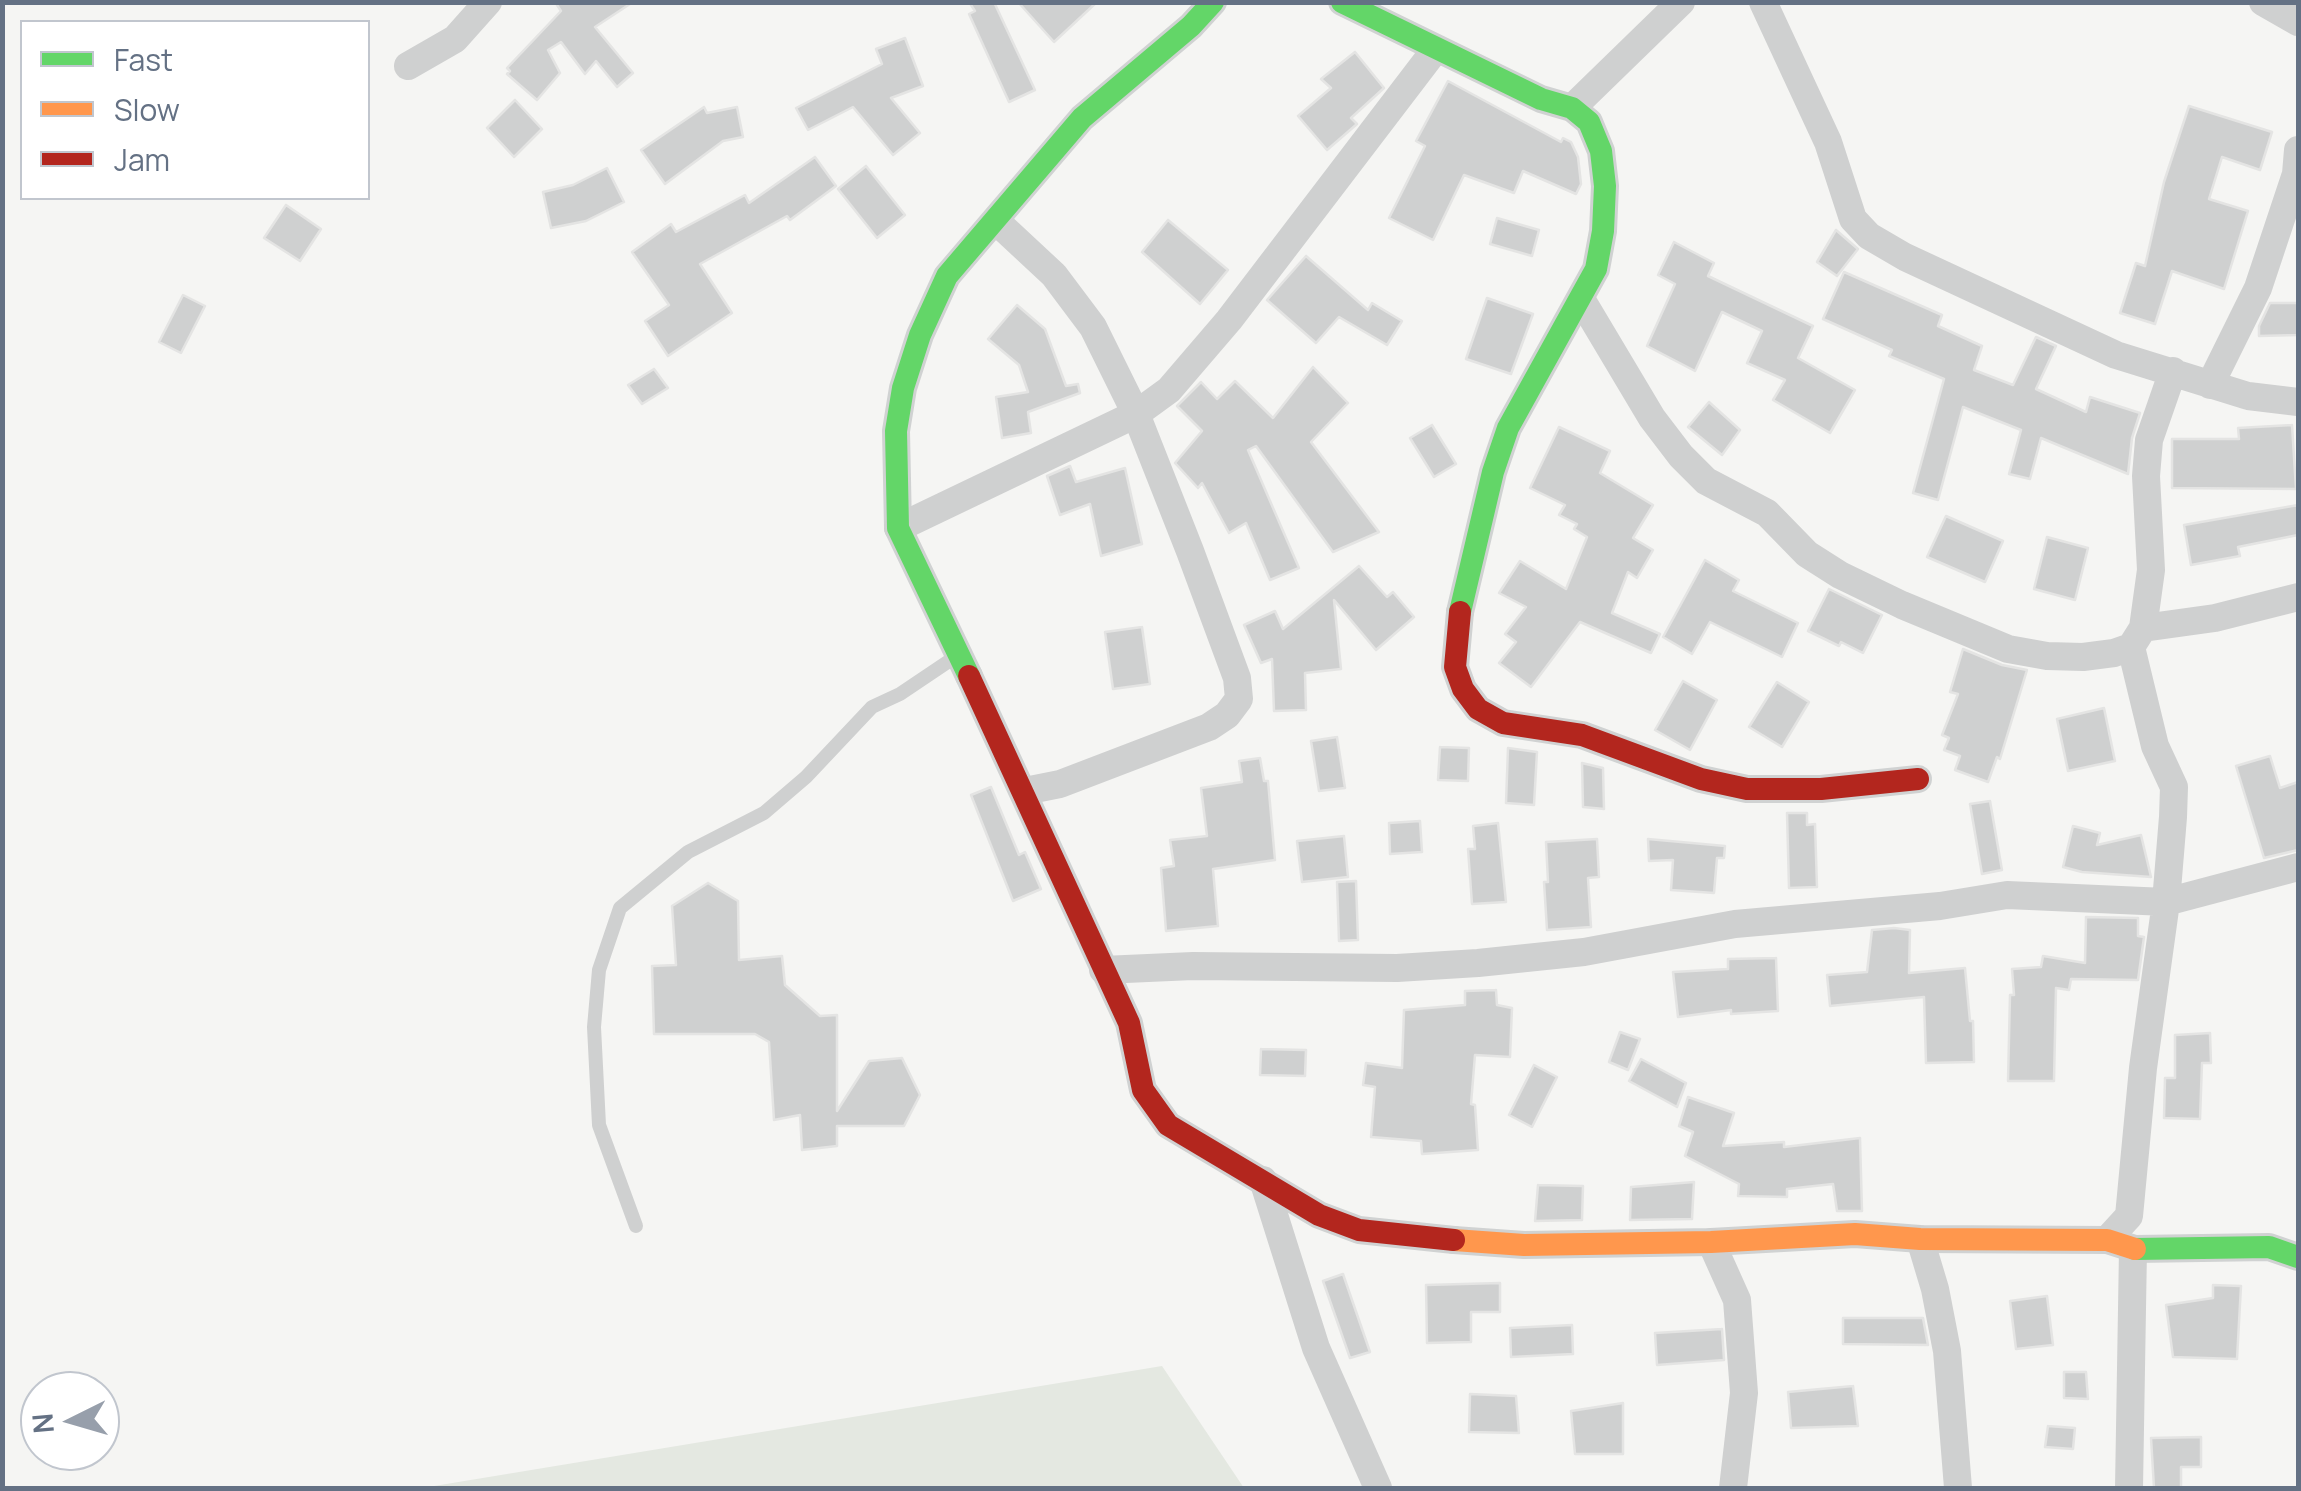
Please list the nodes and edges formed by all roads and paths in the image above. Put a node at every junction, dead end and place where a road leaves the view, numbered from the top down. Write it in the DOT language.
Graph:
graph roads {
  1 [pos="488,2"];
  2 [pos="1213,2"];
  3 [pos="1342,2"];
  4 [pos="1681,2"];
  5 [pos="1763,2"];
  6 [pos="2263,2"];
  7 [pos="2298,22"];
  8 [pos="1435,50"];
  9 [pos="408,66"];
  10 [pos="1572,108"];
  11 [pos="2298,150"];
  12 [pos="996,220"];
  13 [pos="1581,299"];
  14 [pos="2172,371"];
  15 [pos="2210,385"];
  16 [pos="2298,402"];
  17 [pos="1136,414"];
  18 [pos="898,528"];
  19 [pos="2298,597"];
  20 [pos="2137,637"];
  21 [pos="959,655"];
  22 [pos="1918,779"];
  23 [pos="1025,791"];
  24 [pos="2298,867"];
  25 [pos="2166,902"];
  26 [pos="1104,970"];
  27 [pos="1263,1180"];
  28 [pos="636,1226"];
  29 [pos="1920,1239"];
  30 [pos="1711,1242"];
  31 [pos="2120,1245"];
  32 [pos="2297,1255"];
  33 [pos="1378,1488"];
  34 [pos="1733,1488"];
  35 [pos="1958,1488"];
  36 [pos="2130,1488"];
  1 -- 9 [label="street"];
  2 -- 12 [label="street"];
  3 -- 8 [label="street"];
  4 -- 10 [label="street"];
  5 -- 14 [label="street"];
  6 -- 7 [label="street"];
  8 -- 10 [label="street"];
  8 -- 17 [label="street"];
  10 -- 13 [label="street"];
  11 -- 15 [label="street"];
  12 -- 17 [label="street"];
  12 -- 18 [label="street"];
  13 -- 20 [label="street"];
  13 -- 22 [label="street"];
  14 -- 15 [label="street"];
  14 -- 20 [label="street"];
  15 -- 16 [label="street"];
  17 -- 18 [label="street"];
  17 -- 23 [label="street"];
  18 -- 21 [label="street"];
  19 -- 20 [label="street"];
  20 -- 25 [label="street"];
  21 -- 23 [label="street"];
  21 -- 28 [label="lane"];
  23 -- 26 [label="street"];
  24 -- 25 [label="street"];
  25 -- 26 [label="street"];
  25 -- 31 [label="street"];
  26 -- 27 [label="street"];
  27 -- 30 [label="street"];
  27 -- 33 [label="street"];
  29 -- 30 [label="street"];
  29 -- 31 [label="street"];
  29 -- 35 [label="street"];
  30 -- 34 [label="street"];
  31 -- 32 [label="street"];
  31 -- 36 [label="street"];
}
